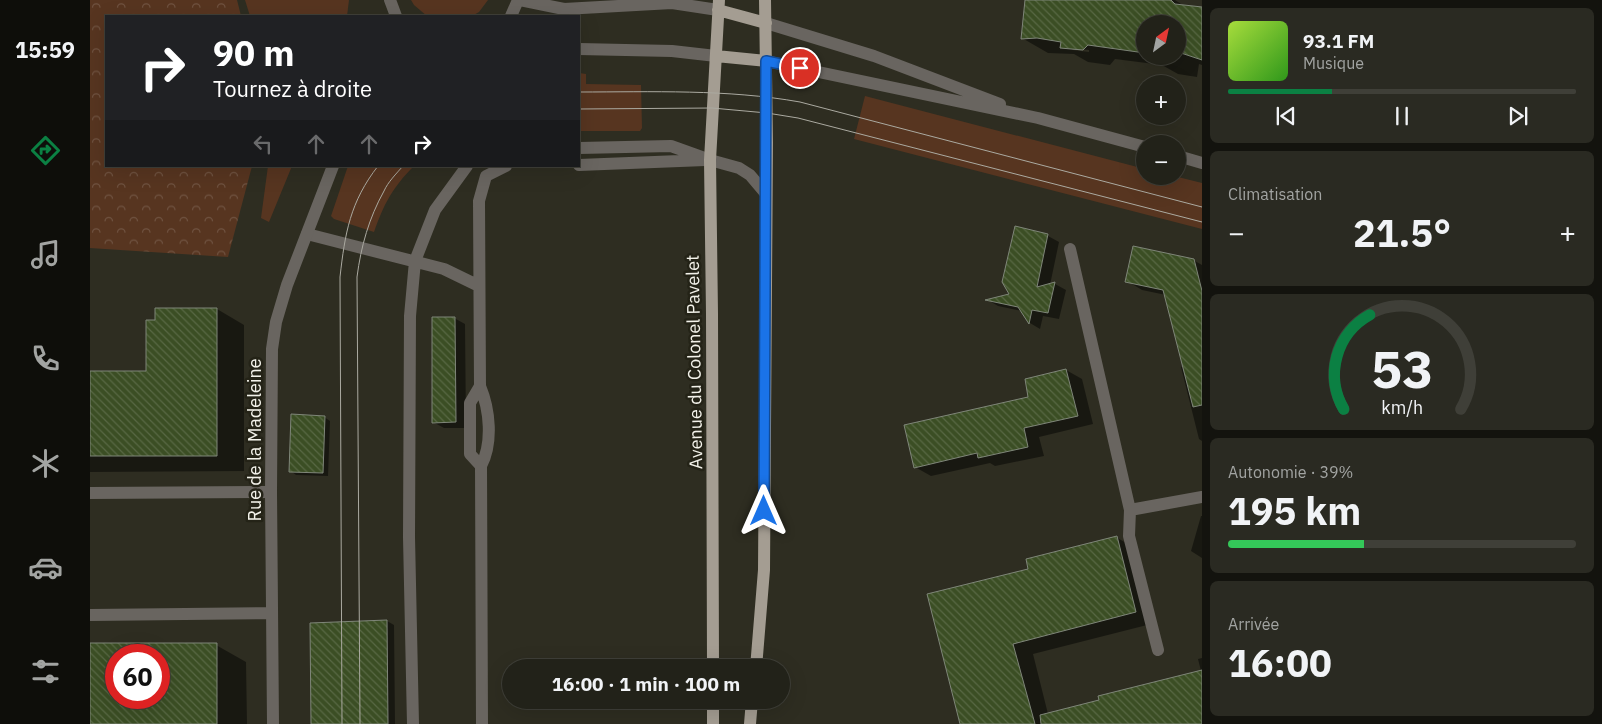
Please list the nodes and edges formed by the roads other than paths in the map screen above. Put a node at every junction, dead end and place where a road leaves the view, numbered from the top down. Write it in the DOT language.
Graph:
graph roads {
  1 [pos="390,0"];
  2 [pos="519,0"];
  3 [pos="765,0"];
  4 [pos="718,5"];
  5 [pos="396,15"];
  6 [pos="512,15"];
  7 [pos="766,23"];
  8 [pos="580,48"];
  9 [pos="716,56"];
  10 [pos="766,61"];
  11 [pos="1038,118"];
  12 [pos="1136,145"];
  13 [pos="580,148"];
  14 [pos="1186,158"];
  15 [pos="710,160"];
  16 [pos="1202,163"];
  17 [pos="580,165"];
  18 [pos="333,167"];
  19 [pos="467,167"];
  20 [pos="504,167"];
  21 [pos="766,194"];
  22 [pos="307,234"];
  23 [pos="1070,249"];
  24 [pos="415,261"];
  25 [pos="479,286"];
  26 [pos="480,386"];
  27 [pos="481,466"];
  28 [pos="270,492"];
  29 [pos="90,493"];
  30 [pos="1202,497"];
  31 [pos="1130,510"];
  32 [pos="271,612"];
  33 [pos="90,615"];
  34 [pos="1158,650"];
  35 [pos="713,659"];
  36 [pos="757,659"];
  37 [pos="713,709"];
  38 [pos="751,709"];
  39 [pos="273,724"];
  40 [pos="413,724"];
  41 [pos="482,724"];
  42 [pos="713,724"];
  43 [pos="750,724"];
  1 -- 5 [label="street"];
  2 -- 4 [label="street"];
  2 -- 6 [label="street"];
  3 -- 7 [label="main road"];
  4 -- 7 [label="main road"];
  4 -- 9 [label="main road, Avenue du Colonel Pavelet"];
  7 -- 10 [label="main road"];
  7 -- 11 [label="street"];
  8 -- 9 [label="street"];
  9 -- 10 [label="main road"];
  9 -- 15 [label="main road, Avenue du Colonel Pavelet"];
  10 -- 11 [label="street"];
  10 -- 21 [label="main road"];
  11 -- 12 [label="street"];
  13 -- 15 [label="street"];
  14 -- 16 [label="street"];
  15 -- 17 [label="street"];
  15 -- 21 [label="street"];
  15 -- 35 [label="main road, Avenue du Colonel Pavelet"];
  18 -- 22 [label="street, Rue de la Madeleine"];
  19 -- 24 [label="street"];
  20 -- 25 [label="street"];
  21 -- 36 [label="main road"];
  22 -- 24 [label="street"];
  22 -- 28 [label="street, Rue de la Madeleine"];
  23 -- 31 [label="street"];
  24 -- 25 [label="street"];
  24 -- 40 [label="street"];
  25 -- 26 [label="street"];
  26 -- 27 [label="street"];
  26 -- 27 [label="street"];
  27 -- 41 [label="street"];
  28 -- 29 [label="street"];
  28 -- 32 [label="street, Rue de la Madeleine"];
  30 -- 31 [label="street"];
  31 -- 34 [label="street"];
  32 -- 33 [label="street"];
  32 -- 39 [label="street, Rue de la Madeleine"];
  37 -- 42 [label="main road"];
  38 -- 43 [label="main road"];
}
